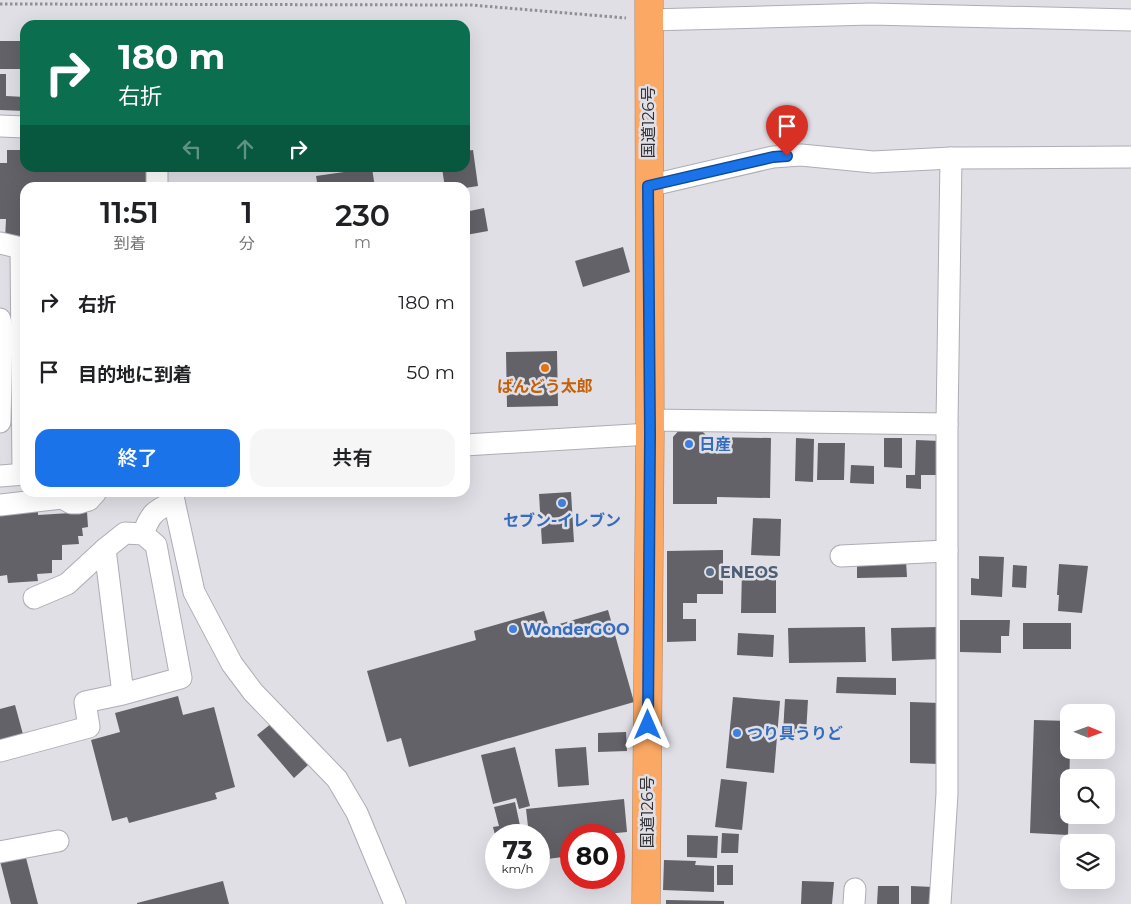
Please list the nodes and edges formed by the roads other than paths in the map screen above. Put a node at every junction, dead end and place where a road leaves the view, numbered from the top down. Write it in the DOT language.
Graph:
graph roads {
  1 [pos="649,8"];
  2 [pos="1131,20"];
  3 [pos="0,126"];
  4 [pos="20,127"];
  5 [pos="1131,157"];
  6 [pos="952,158"];
  7 [pos="648,186"];
  8 [pos="0,243"];
  9 [pos="20,247"];
  10 [pos="0,319"];
  11 [pos="0,422"];
  12 [pos="947,424"];
  13 [pos="650,427"];
  14 [pos="470,445"];
  15 [pos="20,474"];
  16 [pos="0,476"];
  17 [pos="92,497"];
  18 [pos="173,498"];
  19 [pos="0,505"];
  20 [pos="143,534"];
  21 [pos="105,549"];
  22 [pos="947,551"];
  23 [pos="841,556"];
  24 [pos="34,598"];
  25 [pos="123,694"];
  26 [pos="0,751"];
  27 [pos="58,841"];
  28 [pos="0,852"];
  29 [pos="395,904"];
  30 [pos="646,904"];
  31 [pos="940,904"];
  1 -- 2 [label="street"];
  1 -- 7 [label="highway, 国道126号"];
  3 -- 4 [label="street"];
  5 -- 6 [label="street"];
  6 -- 7 [label="street"];
  6 -- 12 [label="street"];
  7 -- 13 [label="highway, 国道126号"];
  8 -- 9 [label="street"];
  10 -- 11 [label="street"];
  12 -- 13 [label="street"];
  12 -- 22 [label="street"];
  13 -- 14 [label="street"];
  13 -- 30 [label="highway, 国道126号"];
  15 -- 16 [label="street"];
  17 -- 19 [label="street"];
  18 -- 20 [label="street"];
  18 -- 29 [label="street"];
  20 -- 21 [label="street"];
  20 -- 25 [label="street"];
  21 -- 24 [label="street"];
  21 -- 25 [label="street"];
  22 -- 23 [label="street"];
  22 -- 31 [label="street"];
  25 -- 26 [label="street"];
  27 -- 28 [label="street"];
}
